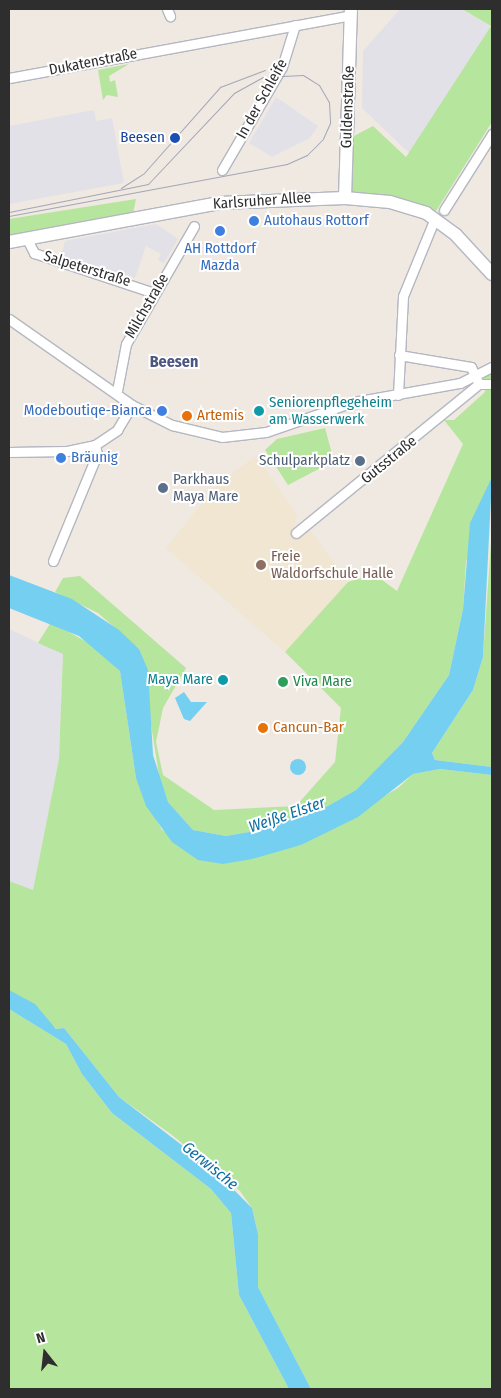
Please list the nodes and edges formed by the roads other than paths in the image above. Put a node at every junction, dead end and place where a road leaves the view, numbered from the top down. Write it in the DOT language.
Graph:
graph roads {
  1 [pos="351,12"];
  2 [pos="295,25"];
  3 [pos="176,46"];
  4 [pos="9,78"];
  5 [pos="492,134"];
  6 [pos="222,170"];
  7 [pos="344,198"];
  8 [pos="444,210"];
  9 [pos="433,223"];
  10 [pos="194,226"];
  11 [pos="27,239"];
  12 [pos="9,242"];
  13 [pos="492,274"];
  14 [pos="154,293"];
  15 [pos="9,320"];
  16 [pos="399,355"];
  17 [pos="492,367"];
  18 [pos="477,380"];
  19 [pos="492,384"];
  20 [pos="117,391"];
  21 [pos="398,395"];
  22 [pos="132,405"];
  23 [pos="95,445"];
  24 [pos="9,452"];
  25 [pos="296,534"];
  26 [pos="53,561"];
  1 -- 2 [label="street, Guldenstraße"];
  1 -- 7 [label="street, Guldenstraße"];
  2 -- 3 [label="street, Guldenstraße"];
  2 -- 6 [label="street, In der Schleife"];
  3 -- 4 [label="street, Dukatenstraße"];
  5 -- 8 [label="street"];
  7 -- 11 [label="street, Karlsruher Allee"];
  7 -- 13 [label="street, Karlsruher Allee"];
  9 -- 16 [label="street"];
  10 -- 14 [label="street, Milchstraße"];
  11 -- 12 [label="street, Karlsruher Allee"];
  11 -- 14 [label="street, Salpeterstraße"];
  14 -- 20 [label="street, Milchstraße"];
  15 -- 20 [label="street"];
  16 -- 18 [label="street"];
  16 -- 21 [label="street"];
  17 -- 18 [label="street"];
  18 -- 19 [label="street"];
  18 -- 21 [label="street"];
  18 -- 25 [label="street, Gutsstraße"];
  20 -- 22 [label="street"];
  21 -- 22 [label="street"];
  22 -- 23 [label="street"];
  23 -- 24 [label="street"];
  23 -- 26 [label="street"];
}
